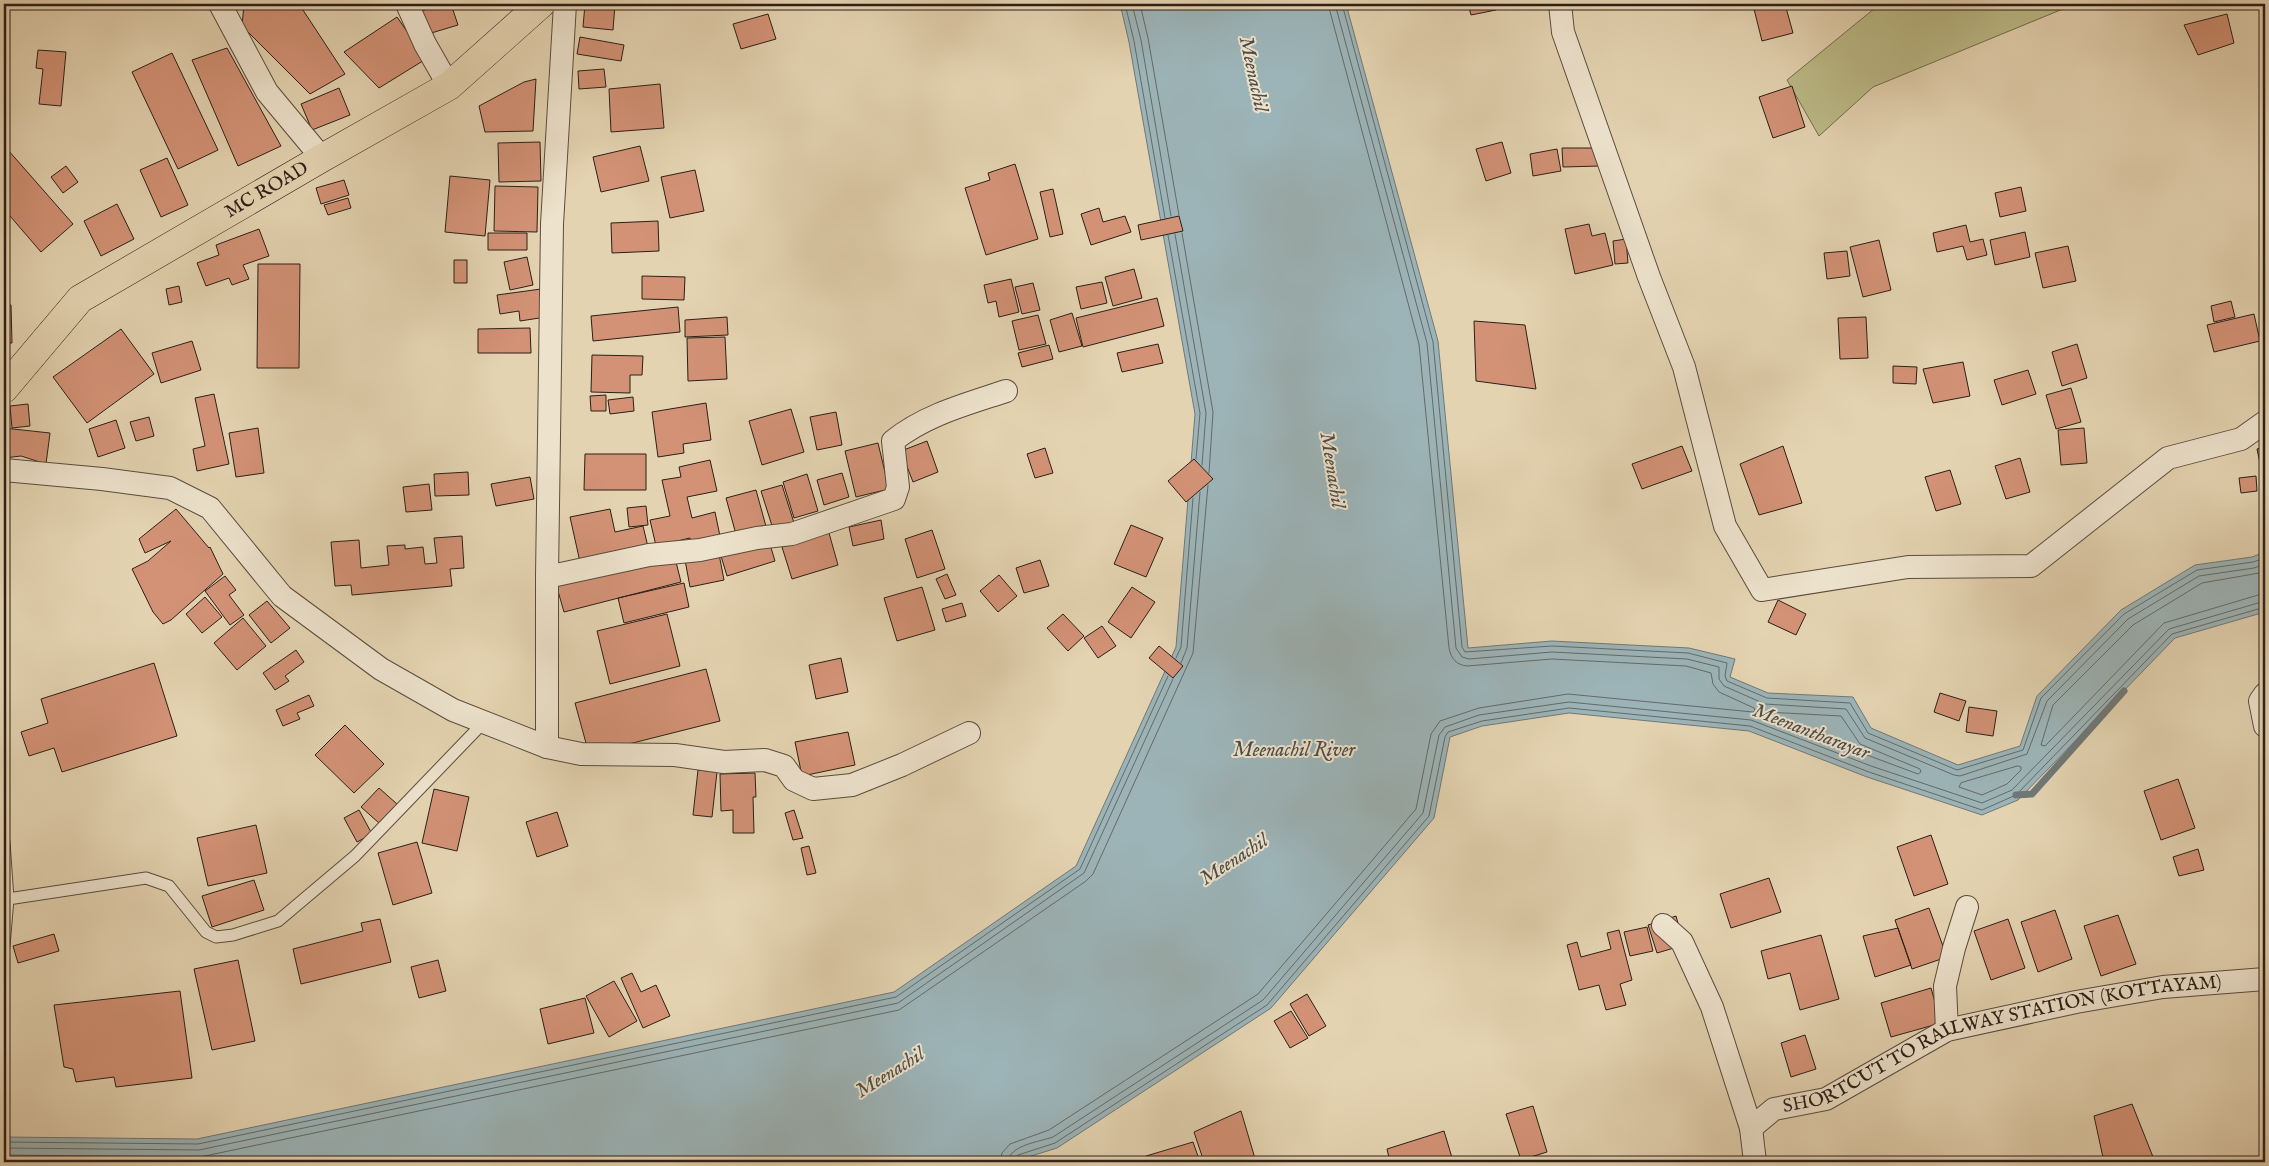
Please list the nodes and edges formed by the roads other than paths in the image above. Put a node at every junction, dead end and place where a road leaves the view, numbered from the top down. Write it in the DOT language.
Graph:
graph roads {
  1 [pos="220,4"];
  2 [pos="407,4"];
  3 [pos="541,4"];
  4 [pos="565,4"];
  5 [pos="1560,4"];
  6 [pos="449,86"];
  7 [pos="322,158"];
  8 [pos="4,389"];
  9 [pos="1006,391"];
  10 [pos="2265,422"];
  11 [pos="4,470"];
  12 [pos="547,576"];
  13 [pos="2265,694"];
  14 [pos="483,723"];
  15 [pos="2265,726"];
  16 [pos="969,733"];
  17 [pos="547,747"];
  18 [pos="4,842"];
  19 [pos="8,898"];
  20 [pos="1967,908"];
  21 [pos="1663,925"];
  22 [pos="4,946"];
  23 [pos="2265,979"];
  24 [pos="1948,1030"];
  25 [pos="1752,1128"];
  26 [pos="1755,1162"];
  1 -- 7 [label="street"];
  2 -- 6 [label="street"];
  3 -- 6 [label="main road, MC ROAD"];
  4 -- 12 [label="street"];
  5 -- 10 [label="street"];
  6 -- 7 [label="main road, MC ROAD"];
  7 -- 8 [label="main road, MC ROAD"];
  9 -- 12 [label="street"];
  11 -- 14 [label="street"];
  12 -- 17 [label="street"];
  13 -- 15 [label="street"];
  14 -- 17 [label="street"];
  14 -- 19 [label="lane"];
  16 -- 17 [label="street"];
  18 -- 19 [label="lane"];
  19 -- 22 [label="lane"];
  20 -- 24 [label="street"];
  21 -- 25 [label="street"];
  23 -- 24 [label="street, SHORTCUT TO RAILWAY STATION (KOTTAYAM)"];
  24 -- 25 [label="street, SHORTCUT TO RAILWAY STATION (KOTTAYAM)"];
  25 -- 26 [label="street"];
}
